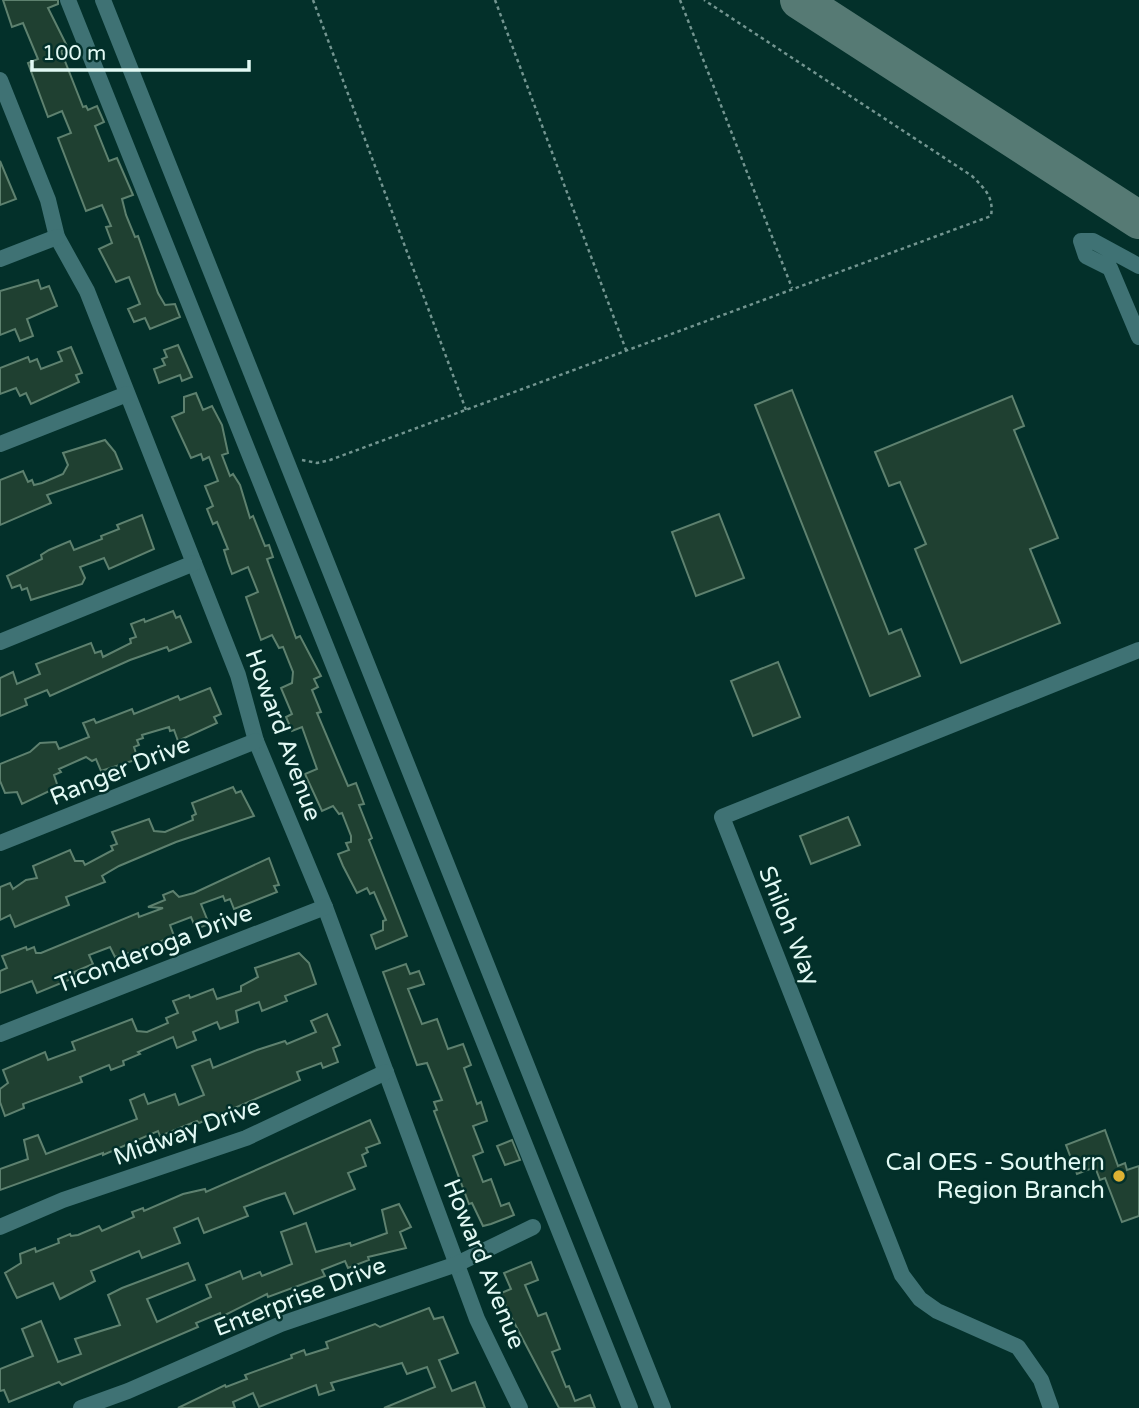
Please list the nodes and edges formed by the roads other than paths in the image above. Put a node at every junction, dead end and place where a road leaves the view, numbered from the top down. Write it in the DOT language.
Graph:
graph roads {
  1 [pos="68,0"];
  2 [pos="103,0"];
  3 [pos="0,80"];
  4 [pos="57,237"];
  5 [pos="0,259"];
  6 [pos="1139,266"];
  7 [pos="1139,337"];
  8 [pos="127,394"];
  9 [pos="0,444"];
  10 [pos="194,563"];
  11 [pos="0,642"];
  12 [pos="1137,655"];
  13 [pos="256,741"];
  14 [pos="0,843"];
  15 [pos="324,907"];
  16 [pos="0,1034"];
  17 [pos="386,1072"];
  18 [pos="0,1227"];
  19 [pos="534,1227"];
  20 [pos="457,1264"];
  21 [pos="81,1408"];
  22 [pos="520,1408"];
  23 [pos="630,1408"];
  24 [pos="663,1408"];
  25 [pos="1051,1408"];
  1 -- 23 [label="street"];
  2 -- 24 [label="street"];
  3 -- 4 [label="street, Howard Avenue"];
  4 -- 5 [label="street"];
  4 -- 8 [label="street, Howard Avenue"];
  6 -- 7 [label="street"];
  8 -- 9 [label="street"];
  8 -- 10 [label="street, Howard Avenue"];
  10 -- 11 [label="street"];
  10 -- 13 [label="street, Howard Avenue"];
  12 -- 25 [label="street, Shiloh Way"];
  13 -- 14 [label="street, Ranger Drive"];
  13 -- 15 [label="street, Howard Avenue"];
  15 -- 16 [label="street, Ticonderoga Drive"];
  15 -- 17 [label="street, Howard Avenue"];
  17 -- 18 [label="street, Midway Drive"];
  17 -- 20 [label="street, Howard Avenue"];
  19 -- 20 [label="street, Enterprise Drive"];
  20 -- 21 [label="street, Enterprise Drive"];
  20 -- 22 [label="street, Howard Avenue"];
}
